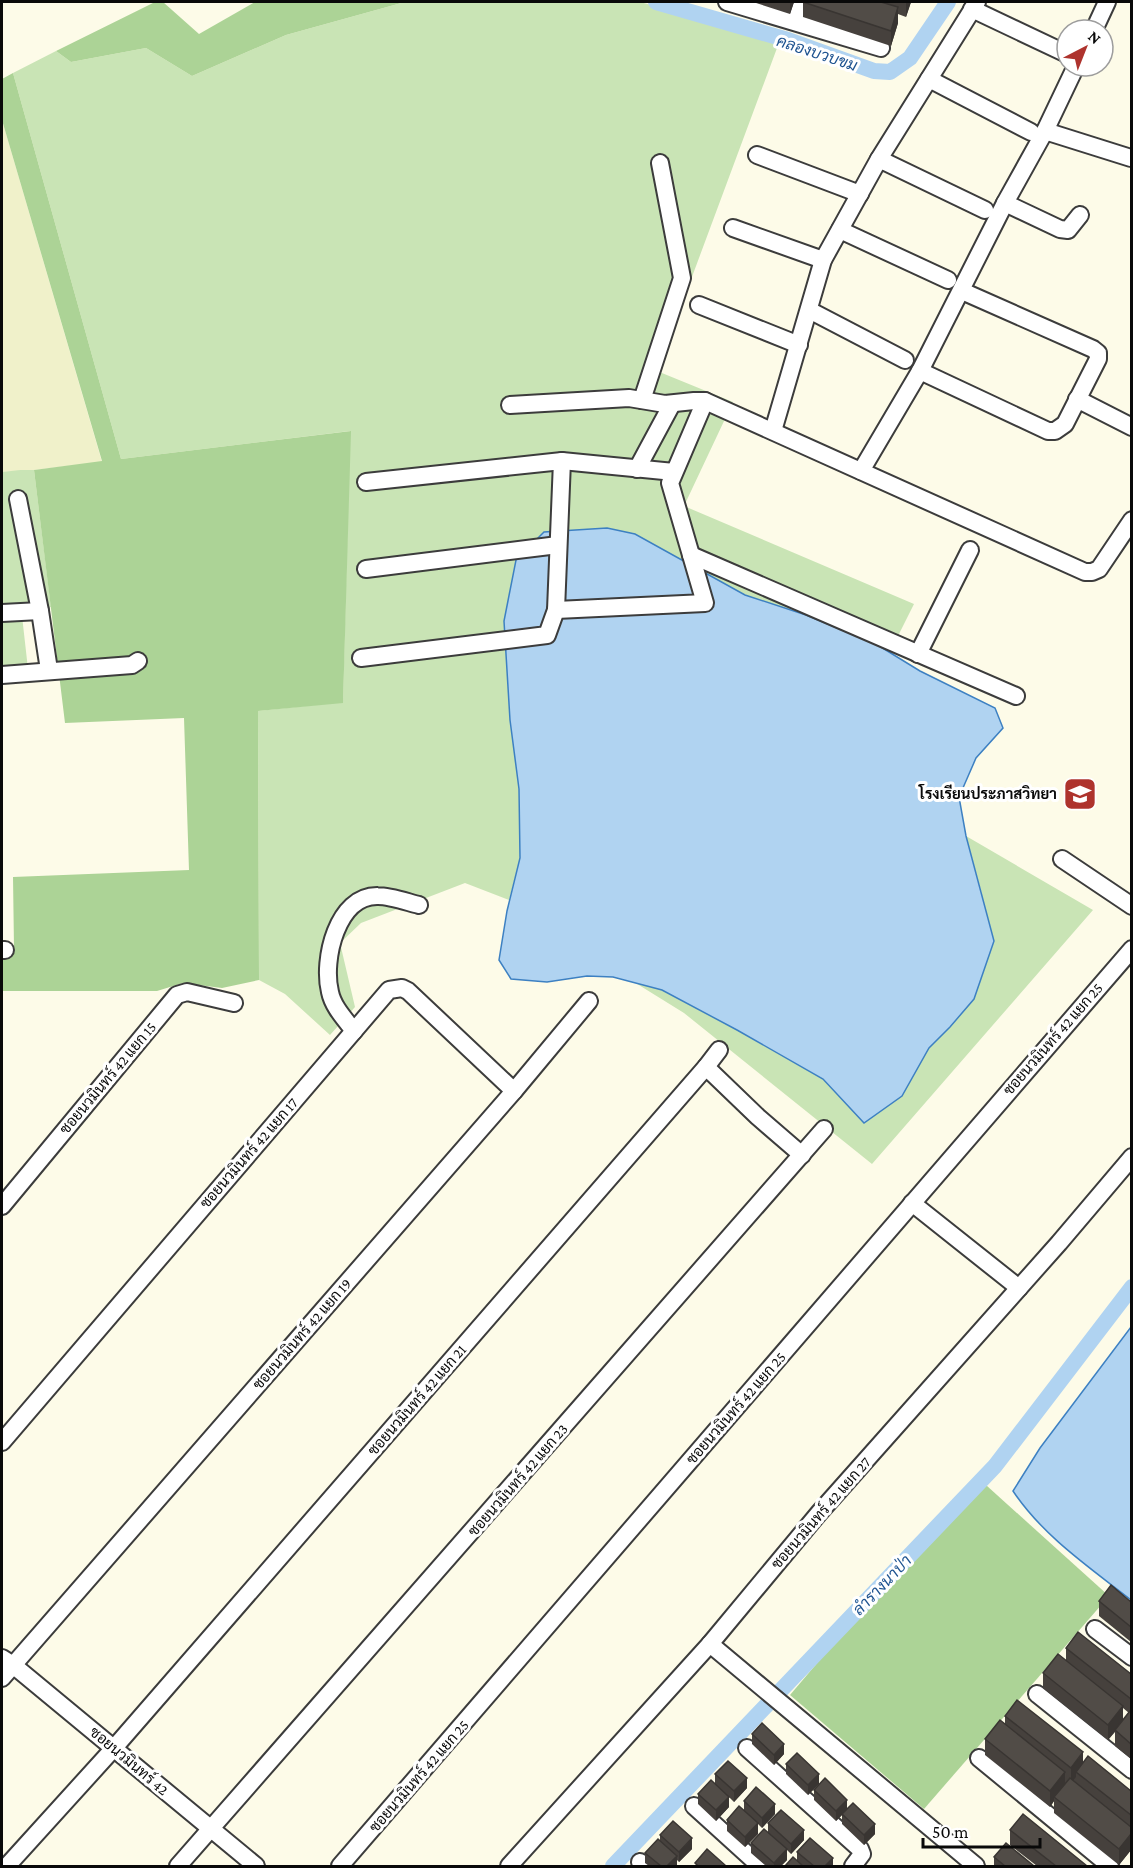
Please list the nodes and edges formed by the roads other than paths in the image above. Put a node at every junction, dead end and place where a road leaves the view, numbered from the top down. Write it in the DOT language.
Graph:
graph roads {
  1 [pos="727,2"];
  2 [pos="799,2"];
  3 [pos="1107,2"];
  4 [pos="975,5"];
  5 [pos="1100,18"];
  6 [pos="793,21"];
  7 [pos="881,48"];
  8 [pos="1055,48"];
  9 [pos="1069,78"];
  10 [pos="929,79"];
  11 [pos="1038,132"];
  12 [pos="757,155"];
  13 [pos="1131,158"];
  14 [pos="879,159"];
  15 [pos="660,163"];
  16 [pos="860,194"];
  17 [pos="1005,203"];
  18 [pos="985,210"];
  19 [pos="1080,215"];
  20 [pos="733,228"];
  21 [pos="840,230"];
  22 [pos="824,260"];
  23 [pos="948,280"];
  24 [pos="962,291"];
  25 [pos="699,305"];
  26 [pos="808,310"];
  27 [pos="799,345"];
  28 [pos="905,360"];
  29 [pos="920,370"];
  30 [pos="1077,399"];
  31 [pos="642,400"];
  32 [pos="705,401"];
  33 [pos="672,404"];
  34 [pos="510,405"];
  35 [pos="1131,428"];
  36 [pos="773,431"];
  37 [pos="562,461"];
  38 [pos="637,469"];
  39 [pos="861,471"];
  40 [pos="674,472"];
  41 [pos="366,482"];
  42 [pos="18,499"];
  43 [pos="1131,520"];
  44 [pos="558,545"];
  45 [pos="970,549"];
  46 [pos="691,555"];
  47 [pos="366,569"];
  48 [pos="556,610"];
  49 [pos="40,611"];
  50 [pos="2,613"];
  51 [pos="918,654"];
  52 [pos="361,658"];
  53 [pos="138,661"];
  54 [pos="49,670"];
  55 [pos="2,675"];
  56 [pos="1016,696"];
  57 [pos="1062,859"];
  58 [pos="419,905"];
  59 [pos="1131,906"];
  60 [pos="1131,949"];
  61 [pos="589,1000"];
  62 [pos="234,1003"];
  63 [pos="354,1031"];
  64 [pos="719,1050"];
  65 [pos="706,1067"];
  66 [pos="514,1091"];
  67 [pos="824,1129"];
  68 [pos="802,1155"];
  69 [pos="1131,1157"];
  70 [pos="912,1203"];
  71 [pos="2,1206"];
  72 [pos="1019,1288"];
  73 [pos="2,1442"];
  74 [pos="1095,1629"];
  75 [pos="710,1644"];
  76 [pos="1131,1657"];
  77 [pos="7,1661"];
  78 [pos="2,1678"];
  79 [pos="1037,1694"];
  80 [pos="747,1748"];
  81 [pos="114,1749"];
  82 [pos="979,1758"];
  83 [pos="1131,1770"];
  84 [pos="694,1806"];
  85 [pos="212,1830"];
  86 [pos="7,1866"];
  87 [pos="178,1866"];
  88 [pos="256,1866"];
  89 [pos="340,1866"];
  90 [pos="509,1866"];
  91 [pos="760,1866"];
  92 [pos="854,1866"];
  93 [pos="976,1866"];
  94 [pos="1110,1866"];
  1 -- 6 [label="street"];
  2 -- 6 [label="street"];
  3 -- 5 [label="street"];
  4 -- 8 [label="street"];
  4 -- 10 [label="street"];
  6 -- 7 [label="street"];
  9 -- 11 [label="street"];
  10 -- 11 [label="street"];
  10 -- 14 [label="street"];
  11 -- 13 [label="street"];
  11 -- 17 [label="street"];
  12 -- 16 [label="street"];
  14 -- 16 [label="street"];
  14 -- 18 [label="street"];
  15 -- 31 [label="street"];
  16 -- 21 [label="street"];
  17 -- 19 [label="street"];
  17 -- 24 [label="street"];
  20 -- 22 [label="street"];
  21 -- 22 [label="street"];
  21 -- 23 [label="street"];
  22 -- 26 [label="street"];
  24 -- 29 [label="street"];
  24 -- 30 [label="street"];
  25 -- 27 [label="street"];
  26 -- 27 [label="street"];
  26 -- 28 [label="street"];
  27 -- 36 [label="street"];
  29 -- 30 [label="street"];
  29 -- 39 [label="street"];
  30 -- 35 [label="street"];
  31 -- 33 [label="street"];
  31 -- 34 [label="street"];
  32 -- 33 [label="street"];
  32 -- 36 [label="street"];
  32 -- 40 [label="street"];
  33 -- 38 [label="street"];
  36 -- 39 [label="street"];
  37 -- 38 [label="street"];
  37 -- 41 [label="street"];
  37 -- 44 [label="street"];
  38 -- 40 [label="street"];
  39 -- 43 [label="street"];
  40 -- 46 [label="street"];
  42 -- 49 [label="street"];
  44 -- 47 [label="street"];
  44 -- 48 [label="street"];
  45 -- 51 [label="street"];
  46 -- 48 [label="street"];
  46 -- 51 [label="street"];
  48 -- 52 [label="street"];
  49 -- 50 [label="street"];
  49 -- 54 [label="street"];
  51 -- 56 [label="street"];
  53 -- 54 [label="street"];
  54 -- 55 [label="street"];
  57 -- 59 [label="street"];
  58 -- 63 [label="street"];
  60 -- 70 [label="street, ซอยนวมินทร์ 42 แยก 25"];
  61 -- 66 [label="street, ซอยนวมินทร์ 42 แยก 19"];
  62 -- 71 [label="street, ซอยนวมินทร์ 42 แยก 15"];
  63 -- 66 [label="street, ซอยนวมินทร์ 42 แยก 17"];
  63 -- 73 [label="street, ซอยนวมินทร์ 42 แยก 17"];
  64 -- 65 [label="street, ซอยนวมินทร์ 42 แยก 21"];
  65 -- 68 [label="street"];
  65 -- 81 [label="street, ซอยนวมินทร์ 42 แยก 21"];
  66 -- 77 [label="street, ซอยนวมินทร์ 42 แยก 19"];
  67 -- 68 [label="street, ซอยนวมินทร์ 42 แยก 23"];
  68 -- 85 [label="street, ซอยนวมินทร์ 42 แยก 23"];
  69 -- 72 [label="street, ซอยนวมินทร์ 42 แยก 27"];
  70 -- 72 [label="street"];
  70 -- 89 [label="street, ซอยนวมินทร์ 42 แยก 25"];
  72 -- 75 [label="street, ซอยนวมินทร์ 42 แยก 27"];
  74 -- 76 [label="street"];
  75 -- 90 [label="street, ซอยนวมินทร์ 42 แยก 27"];
  75 -- 93 [label="street"];
  77 -- 78 [label="street, ซอยนวมินทร์ 42 แยก 19"];
  77 -- 81 [label="street, ซอยนวมินทร์ 42"];
  79 -- 83 [label="street"];
  80 -- 92 [label="street"];
  81 -- 85 [label="street, ซอยนวมินทร์ 42"];
  81 -- 86 [label="street, ซอยนวมินทร์ 42 แยก 21"];
  82 -- 94 [label="street"];
  84 -- 91 [label="street"];
  85 -- 87 [label="street, ซอยนวมินทร์ 42 แยก 23"];
  85 -- 88 [label="street, ซอยนวมินทร์ 42"];
}
